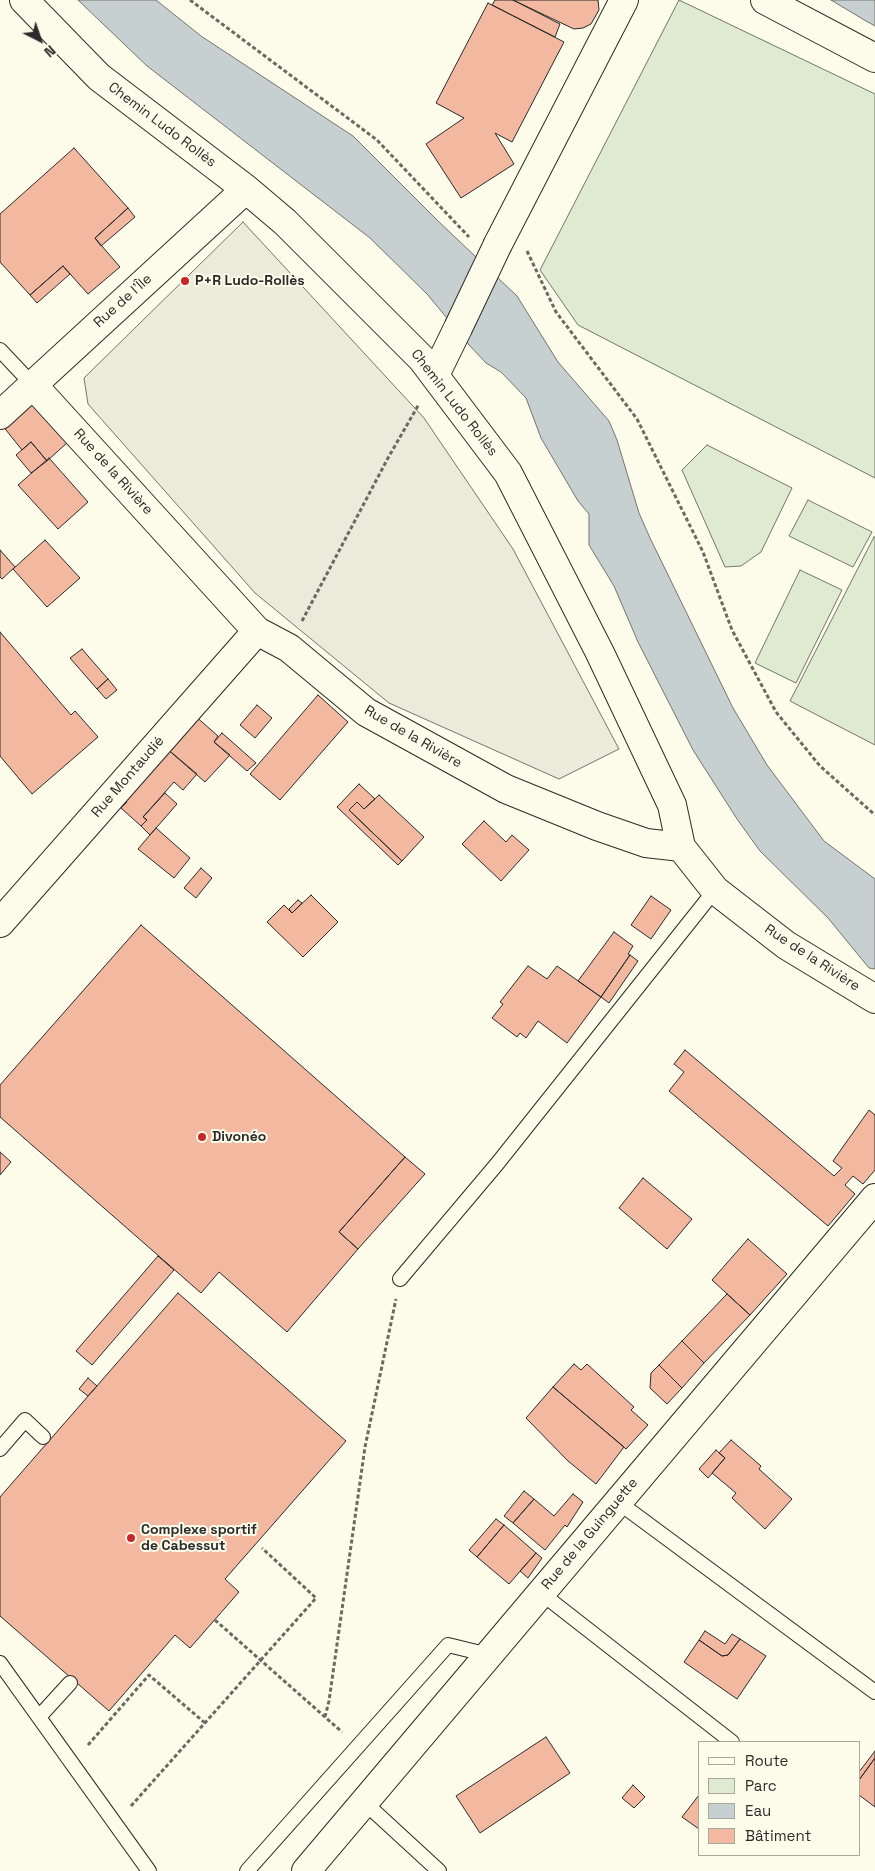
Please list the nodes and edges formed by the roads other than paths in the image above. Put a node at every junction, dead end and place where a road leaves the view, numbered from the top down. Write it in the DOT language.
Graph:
graph roads {
  1 [pos="24,0"];
  2 [pos="624,0"];
  3 [pos="765,0"];
  4 [pos="875,58"];
  5 [pos="246,188"];
  6 [pos="0,350"];
  7 [pos="435,375"];
  8 [pos="32,384"];
  9 [pos="0,415"];
  10 [pos="257,631"];
  11 [pos="681,847"];
  12 [pos="715,890"];
  13 [pos="0,923"];
  14 [pos="875,999"];
  15 [pos="875,1198"];
  16 [pos="400,1279"];
  17 [pos="43,1437"];
  18 [pos="0,1449"];
  19 [pos="618,1502"];
  20 [pos="541,1593"];
  21 [pos="488,1655"];
  22 [pos="0,1663"];
  23 [pos="70,1683"];
  24 [pos="875,1692"];
  25 [pos="39,1718"];
  26 [pos="731,1741"];
  27 [pos="364,1802"];
  28 [pos="149,1871"];
  29 [pos="247,1871"];
  30 [pos="306,1871"];
  31 [pos="439,1871"];
  1 -- 5 [label="street, Chemin Ludo Rollès"];
  2 -- 7 [label="street, bridge"];
  3 -- 4 [label="street"];
  5 -- 7 [label="street, Chemin Ludo Rollès"];
  5 -- 8 [label="street, Rue de l'Île"];
  6 -- 8 [label="lane, Rue de la Rivière"];
  7 -- 11 [label="street, Chemin Ludo Rollès"];
  8 -- 9 [label="street, Rue de l'Île"];
  8 -- 10 [label="street, Rue de la Rivière"];
  10 -- 11 [label="street, Rue de la Rivière"];
  10 -- 13 [label="street, Rue Montaudié"];
  11 -- 12 [label="street, Rue de la Rivière"];
  12 -- 14 [label="street, Rue de la Rivière"];
  12 -- 16 [label="lane"];
  15 -- 19 [label="street, Rue de la Guinguette"];
  17 -- 18 [label="lane"];
  19 -- 20 [label="street, Rue de la Guinguette"];
  19 -- 24 [label="lane"];
  20 -- 21 [label="street, Rue de la Guinguette"];
  20 -- 26 [label="lane"];
  21 -- 27 [label="street, Rue de la Guinguette"];
  21 -- 29 [label="lane"];
  22 -- 25 [label="lane"];
  23 -- 25 [label="lane"];
  25 -- 28 [label="lane"];
  27 -- 30 [label="street, Rue de la Guinguette"];
  27 -- 31 [label="lane"];
}
